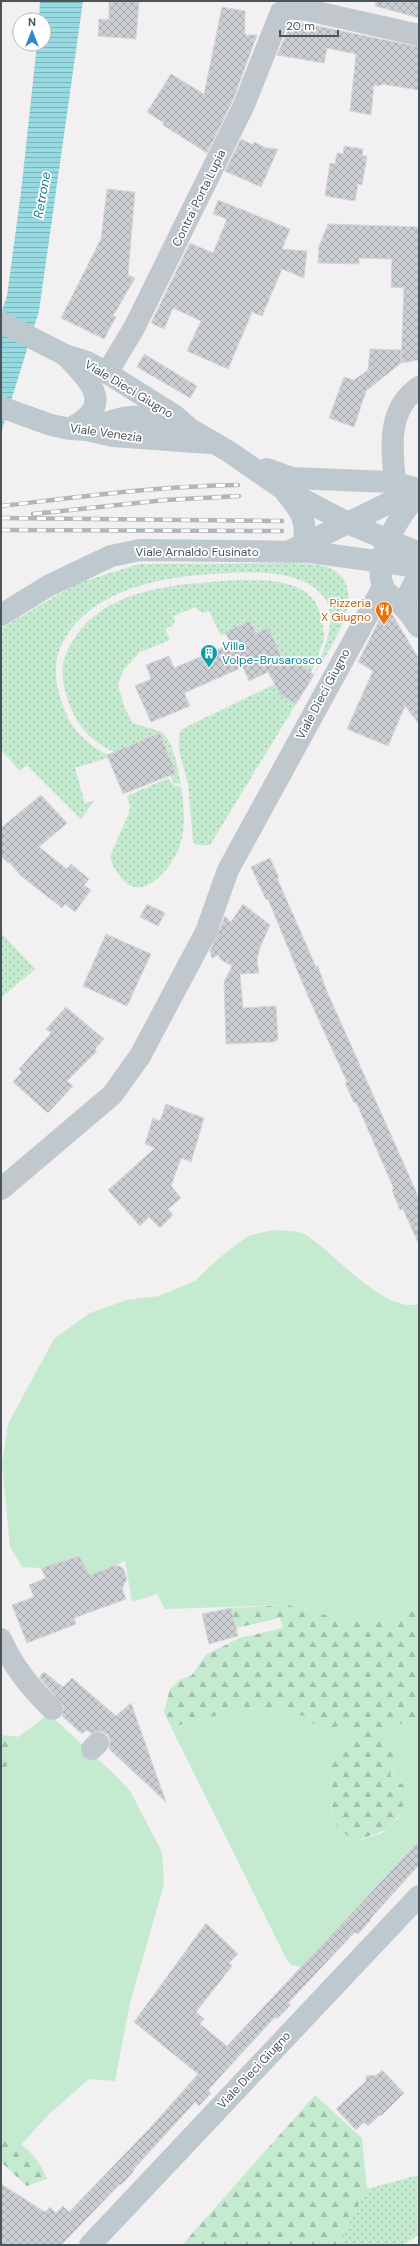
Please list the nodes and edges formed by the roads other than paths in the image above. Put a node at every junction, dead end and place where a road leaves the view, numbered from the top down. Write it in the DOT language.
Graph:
graph roads {
  1 [pos="274,9"];
  2 [pos="419,35"];
  3 [pos="1,322"];
  4 [pos="65,355"];
  5 [pos="107,373"];
  6 [pos="419,387"];
  7 [pos="1,407"];
  8 [pos="78,429"];
  9 [pos="190,429"];
  10 [pos="221,448"];
  11 [pos="395,483"];
  12 [pos="283,489"];
  13 [pos="419,492"];
  14 [pos="348,523"];
  15 [pos="388,541"];
  16 [pos="297,547"];
  17 [pos="419,553"];
  18 [pos="382,563"];
  19 [pos="419,567"];
  20 [pos="419,574"];
  21 [pos="383,587"];
  22 [pos="406,609"];
  23 [pos="1,615"];
  24 [pos="419,628"];
  25 [pos="1,1189"];
  26 [pos="1,1639"];
  27 [pos="52,1709"];
  28 [pos="419,1896"];
  29 [pos="90,2245"];
  1 -- 2 [label="street"];
  1 -- 5 [label="street, Contra' Porta Lupia"];
  3 -- 4 [label="main road, Viale Dieci Giugno"];
  4 -- 5 [label="main road, Viale Dieci Giugno"];
  4 -- 8 [label="main road"];
  5 -- 9 [label="main road, Viale Dieci Giugno"];
  6 -- 11 [label="street"];
  7 -- 8 [label="main road, Viale Venezia"];
  8 -- 9 [label="main road, Viale Dieci Giugno"];
  8 -- 10 [label="main road, Viale Venezia"];
  9 -- 10 [label="main road, Viale Dieci Giugno"];
  10 -- 11 [label="main road, Viale Dieci Giugno"];
  10 -- 12 [label="main road, Viale Dieci Giugno"];
  11 -- 13 [label="main road, Viale Dieci Giugno"];
  12 -- 14 [label="main road, Viale Dieci Giugno"];
  12 -- 16 [label="main road"];
  13 -- 14 [label="main road, Viale Arnaldo Fusinato"];
  13 -- 15 [label="main road"];
  14 -- 15 [label="main road, Viale Dieci Giugno"];
  14 -- 16 [label="main road, Viale Arnaldo Fusinato"];
  15 -- 17 [label="main road, Viale Dieci Giugno"];
  15 -- 18 [label="main road"];
  16 -- 18 [label="main road, Viale Arnaldo Fusinato"];
  16 -- 23 [label="main road, Viale Arnaldo Fusinato"];
  18 -- 19 [label="main road, Viale Arnaldo Fusinato"];
  18 -- 21 [label="main road"];
  20 -- 22 [label="main road"];
  21 -- 22 [label="main road"];
  21 -- 25 [label="street, Viale Dieci Giugno"];
  22 -- 24 [label="main road"];
  26 -- 27 [label="street"];
  28 -- 29 [label="main road, Viale Dieci Giugno"];
}
